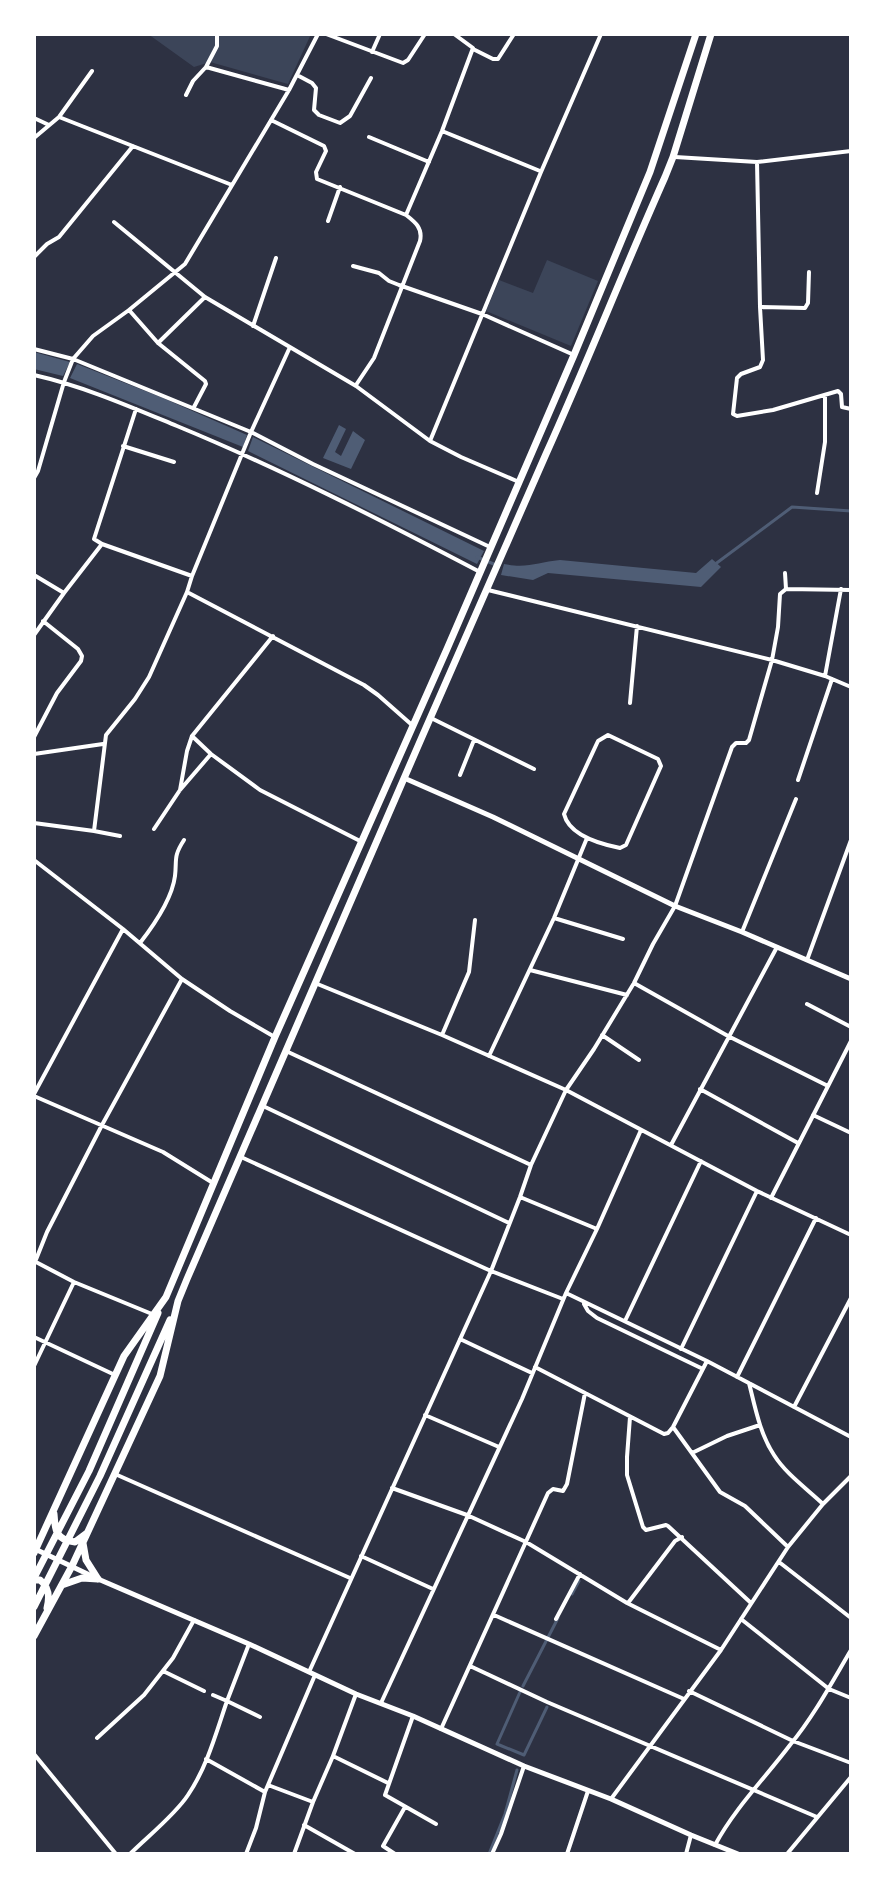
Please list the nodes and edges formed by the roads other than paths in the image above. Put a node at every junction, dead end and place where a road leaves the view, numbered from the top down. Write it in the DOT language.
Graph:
graph roads {
  1 [pos="217,34"];
  2 [pos="318,34"];
  3 [pos="326,34"];
  4 [pos="380,34"];
  5 [pos="425,34"];
  6 [pos="454,34"];
  7 [pos="514,34"];
  8 [pos="601,34"];
  9 [pos="696,34"];
  10 [pos="711,34"];
  11 [pos="473,48"];
  12 [pos="372,52"];
  13 [pos="206,67"];
  14 [pos="92,71"];
  15 [pos="297,75"];
  16 [pos="371,78"];
  17 [pos="289,90"];
  18 [pos="186,95"];
  19 [pos="59,117"];
  20 [pos="34,118"];
  21 [pos="271,120"];
  22 [pos="49,125"];
  23 [pos="442,131"];
  24 [pos="369,137"];
  25 [pos="34,138"];
  26 [pos="133,146"];
  27 [pos="851,151"];
  28 [pos="673,157"];
  29 [pos="429,162"];
  30 [pos="757,162"];
  31 [pos="541,172"];
  32 [pos="232,185"];
  33 [pos="340,187"];
  34 [pos="406,215"];
  35 [pos="328,221"];
  36 [pos="114,222"];
  37 [pos="34,257"];
  38 [pos="276,258"];
  39 [pos="353,266"];
  40 [pos="809,272"];
  41 [pos="175,273"];
  42 [pos="402,286"];
  43 [pos="205,297"];
  44 [pos="760,307"];
  45 [pos="129,310"];
  46 [pos="482,314"];
  47 [pos="253,326"];
  48 [pos="158,343"];
  49 [pos="290,347"];
  50 [pos="34,349"];
  51 [pos="574,355"];
  52 [pos="72,361"];
  53 [pos="34,375"];
  54 [pos="64,380"];
  55 [pos="356,386"];
  56 [pos="825,395"];
  57 [pos="194,408"];
  58 [pos="136,409"];
  59 [pos="851,409"];
  60 [pos="251,433"];
  61 [pos="430,441"];
  62 [pos="123,446"];
  63 [pos="244,452"];
  64 [pos="174,462"];
  65 [pos="34,478"];
  66 [pos="519,482"];
  67 [pos="817,493"];
  68 [pos="102,544"];
  69 [pos="490,549"];
  70 [pos="481,570"];
  71 [pos="785,573"];
  72 [pos="34,575"];
  73 [pos="192,576"];
  74 [pos="786,589"];
  75 [pos="841,589"];
  76 [pos="485,590"];
  77 [pos="851,590"];
  78 [pos="187,592"];
  79 [pos="64,593"];
  80 [pos="43,621"];
  81 [pos="637,626"];
  82 [pos="34,635"];
  83 [pos="273,636"];
  84 [pos="772,660"];
  85 [pos="825,676"];
  86 [pos="832,679"];
  87 [pos="851,687"];
  88 [pos="630,703"];
  89 [pos="431,718"];
  90 [pos="412,725"];
  91 [pos="192,736"];
  92 [pos="34,737"];
  93 [pos="474,740"];
  94 [pos="103,744"];
  95 [pos="34,754"];
  96 [pos="211,754"];
  97 [pos="534,769"];
  98 [pos="460,775"];
  99 [pos="404,778"];
  100 [pos="798,780"];
  101 [pos="180,790"];
  102 [pos="796,799"];
  103 [pos="34,823"];
  104 [pos="154,829"];
  105 [pos="94,831"];
  106 [pos="120,836"];
  107 [pos="587,838"];
  108 [pos="184,840"];
  109 [pos="851,840"];
  110 [pos="362,842"];
  111 [pos="579,858"];
  112 [pos="34,860"];
  113 [pos="675,906"];
  114 [pos="554,918"];
  115 [pos="475,920"];
  116 [pos="123,929"];
  117 [pos="742,932"];
  118 [pos="623,939"];
  119 [pos="140,943"];
  120 [pos="777,947"];
  121 [pos="807,960"];
  122 [pos="530,970"];
  123 [pos="182,979"];
  124 [pos="851,979"];
  125 [pos="315,983"];
  126 [pos="634,983"];
  127 [pos="627,995"];
  128 [pos="807,1004"];
  129 [pos="851,1027"];
  130 [pos="442,1035"];
  131 [pos="602,1035"];
  132 [pos="728,1036"];
  133 [pos="275,1037"];
  134 [pos="851,1041"];
  135 [pos="286,1051"];
  136 [pos="489,1056"];
  137 [pos="639,1060"];
  138 [pos="828,1086"];
  139 [pos="700,1089"];
  140 [pos="566,1090"];
  141 [pos="34,1095"];
  142 [pos="263,1106"];
  143 [pos="813,1115"];
  144 [pos="102,1125"];
  145 [pos="641,1130"];
  146 [pos="851,1133"];
  147 [pos="798,1143"];
  148 [pos="671,1145"];
  149 [pos="241,1157"];
  150 [pos="701,1161"];
  151 [pos="531,1165"];
  152 [pos="213,1183"];
  153 [pos="757,1191"];
  154 [pos="520,1197"];
  155 [pos="771,1198"];
  156 [pos="816,1218"];
  157 [pos="509,1223"];
  158 [pos="597,1229"];
  159 [pos="851,1235"];
  160 [pos="34,1262"];
  161 [pos="491,1271"];
  162 [pos="74,1282"];
  163 [pos="566,1293"];
  164 [pos="166,1297"];
  165 [pos="851,1298"];
  166 [pos="563,1299"];
  167 [pos="178,1301"];
  168 [pos="583,1301"];
  169 [pos="153,1315"];
  170 [pos="625,1321"];
  171 [pos="34,1337"];
  172 [pos="460,1339"];
  173 [pos="46,1343"];
  174 [pos="681,1349"];
  175 [pos="707,1361"];
  176 [pos="34,1366"];
  177 [pos="703,1369"];
  178 [pos="534,1370"];
  179 [pos="115,1376"];
  180 [pos="737,1377"];
  181 [pos="749,1383"];
  182 [pos="585,1393"];
  183 [pos="794,1407"];
  184 [pos="425,1415"];
  185 [pos="630,1417"];
  186 [pos="760,1425"];
  187 [pos="673,1427"];
  188 [pos="851,1437"];
  189 [pos="499,1447"];
  190 [pos="692,1453"];
  191 [pos="115,1474"];
  192 [pos="851,1476"];
  193 [pos="392,1488"];
  194 [pos="823,1504"];
  195 [pos="54,1509"];
  196 [pos="467,1515"];
  197 [pos="88,1531"];
  198 [pos="682,1537"];
  199 [pos="83,1541"];
  200 [pos="526,1542"];
  201 [pos="788,1547"];
  202 [pos="35,1550"];
  203 [pos="361,1556"];
  204 [pos="779,1562"];
  205 [pos="73,1567"];
  206 [pos="580,1574"];
  207 [pos="350,1578"];
  208 [pos="34,1579"];
  209 [pos="98,1579"];
  210 [pos="61,1586"];
  211 [pos="433,1589"];
  212 [pos="627,1603"];
  213 [pos="752,1604"];
  214 [pos="34,1607"];
  215 [pos="494,1615"];
  216 [pos="45,1616"];
  217 [pos="851,1618"];
  218 [pos="556,1619"];
  219 [pos="741,1619"];
  220 [pos="194,1620"];
  221 [pos="34,1636"];
  222 [pos="249,1644"];
  223 [pos="721,1650"];
  224 [pos="851,1650"];
  225 [pos="470,1666"];
  226 [pos="163,1671"];
  227 [pos="312,1674"];
  228 [pos="829,1689"];
  229 [pos="204,1691"];
  230 [pos="689,1691"];
  231 [pos="356,1694"];
  232 [pos="213,1695"];
  233 [pos="851,1698"];
  234 [pos="684,1699"];
  235 [pos="227,1701"];
  236 [pos="381,1704"];
  237 [pos="413,1716"];
  238 [pos="260,1717"];
  239 [pos="441,1729"];
  240 [pos="97,1738"];
  241 [pos="793,1741"];
  242 [pos="650,1746"];
  243 [pos="333,1756"];
  244 [pos="35,1757"];
  245 [pos="206,1759"];
  246 [pos="851,1763"];
  247 [pos="521,1764"];
  248 [pos="851,1777"];
  249 [pos="388,1783"];
  250 [pos="268,1785"];
  251 [pos="755,1789"];
  252 [pos="588,1791"];
  253 [pos="265,1792"];
  254 [pos="611,1799"];
  255 [pos="313,1802"];
  256 [pos="405,1807"];
  257 [pos="817,1817"];
  258 [pos="436,1824"];
  259 [pos="304,1825"];
  260 [pos="691,1835"];
  261 [pos="715,1845"];
  262 [pos="116,1854"];
  263 [pos="130,1854"];
  264 [pos="246,1854"];
  265 [pos="294,1854"];
  266 [pos="355,1854"];
  267 [pos="395,1854"];
  268 [pos="492,1854"];
  269 [pos="567,1854"];
  270 [pos="686,1854"];
  271 [pos="738,1854"];
  272 [pos="787,1854"];
  1 -- 13 [label="street"];
  2 -- 15 [label="street"];
  3 -- 12 [label="street"];
  4 -- 12 [label="street"];
  5 -- 12 [label="street"];
  6 -- 11 [label="street"];
  7 -- 11 [label="street"];
  8 -- 31 [label="street"];
  9 -- 51 [label="highway"];
  10 -- 28 [label="highway"];
  11 -- 23 [label="street"];
  13 -- 17 [label="street"];
  13 -- 18 [label="street"];
  14 -- 19 [label="street"];
  15 -- 16 [label="street"];
  15 -- 17 [label="street"];
  17 -- 21 [label="street"];
  19 -- 22 [label="street"];
  19 -- 26 [label="street"];
  20 -- 22 [label="street"];
  21 -- 32 [label="street"];
  21 -- 33 [label="street"];
  22 -- 25 [label="street"];
  23 -- 29 [label="street"];
  23 -- 31 [label="street"];
  24 -- 29 [label="street"];
  26 -- 32 [label="street"];
  26 -- 37 [label="street"];
  27 -- 30 [label="street"];
  28 -- 30 [label="street"];
  28 -- 76 [label="highway"];
  29 -- 34 [label="street"];
  30 -- 44 [label="street"];
  31 -- 46 [label="street"];
  32 -- 41 [label="street"];
  33 -- 34 [label="street"];
  33 -- 35 [label="street"];
  34 -- 42 [label="street"];
  36 -- 41 [label="street"];
  38 -- 47 [label="street"];
  39 -- 42 [label="street"];
  40 -- 44 [label="street"];
  41 -- 43 [label="street"];
  41 -- 45 [label="street"];
  42 -- 46 [label="street"];
  42 -- 55 [label="street"];
  43 -- 47 [label="street"];
  43 -- 48 [label="street"];
  44 -- 56 [label="street"];
  45 -- 48 [label="street"];
  45 -- 52 [label="street"];
  46 -- 51 [label="street"];
  46 -- 61 [label="street"];
  47 -- 49 [label="street"];
  48 -- 57 [label="street"];
  49 -- 55 [label="street"];
  49 -- 60 [label="street"];
  50 -- 52 [label="street"];
  51 -- 66 [label="highway"];
  52 -- 54 [label="street"];
  52 -- 57 [label="street"];
  53 -- 54 [label="street"];
  54 -- 58 [label="street"];
  54 -- 65 [label="street"];
  55 -- 61 [label="street"];
  56 -- 59 [label="street"];
  56 -- 67 [label="street"];
  57 -- 60 [label="street"];
  58 -- 62 [label="street"];
  58 -- 63 [label="street"];
  60 -- 63 [label="street"];
  60 -- 69 [label="street"];
  61 -- 66 [label="street"];
  62 -- 64 [label="street"];
  62 -- 68 [label="street"];
  63 -- 70 [label="street"];
  63 -- 73 [label="street"];
  66 -- 69 [label="highway"];
  68 -- 73 [label="street"];
  68 -- 79 [label="street"];
  69 -- 70 [label="highway"];
  70 -- 90 [label="highway"];
  71 -- 74 [label="street"];
  72 -- 79 [label="street"];
  73 -- 78 [label="street"];
  74 -- 75 [label="street"];
  74 -- 84 [label="street"];
  75 -- 77 [label="street"];
  75 -- 85 [label="street"];
  76 -- 81 [label="street"];
  76 -- 89 [label="highway"];
  78 -- 83 [label="street"];
  78 -- 94 [label="street"];
  79 -- 80 [label="street"];
  80 -- 82 [label="street"];
  80 -- 92 [label="street"];
  81 -- 84 [label="street"];
  81 -- 88 [label="street"];
  83 -- 90 [label="street"];
  83 -- 91 [label="street"];
  84 -- 85 [label="street"];
  84 -- 113 [label="street"];
  85 -- 86 [label="street"];
  86 -- 87 [label="street"];
  86 -- 100 [label="street"];
  89 -- 93 [label="street"];
  89 -- 99 [label="highway"];
  90 -- 110 [label="highway"];
  91 -- 96 [label="street"];
  91 -- 101 [label="street"];
  93 -- 97 [label="street"];
  93 -- 98 [label="street"];
  94 -- 95 [label="street"];
  94 -- 105 [label="street"];
  96 -- 101 [label="street"];
  96 -- 110 [label="street"];
  99 -- 111 [label="street"];
  99 -- 125 [label="highway"];
  101 -- 104 [label="street"];
  102 -- 117 [label="street"];
  103 -- 105 [label="street"];
  105 -- 106 [label="street"];
  107 -- 107 [label="street"];
  107 -- 111 [label="street"];
  108 -- 119 [label="street"];
  109 -- 121 [label="street"];
  110 -- 133 [label="highway"];
  111 -- 113 [label="street"];
  111 -- 114 [label="street"];
  112 -- 116 [label="street"];
  113 -- 117 [label="street"];
  113 -- 126 [label="street"];
  114 -- 118 [label="street"];
  114 -- 122 [label="street"];
  115 -- 130 [label="street"];
  116 -- 119 [label="street"];
  116 -- 141 [label="street"];
  117 -- 120 [label="street"];
  119 -- 123 [label="street"];
  120 -- 121 [label="street"];
  120 -- 132 [label="street"];
  121 -- 124 [label="street"];
  122 -- 127 [label="street"];
  122 -- 136 [label="street"];
  123 -- 133 [label="street"];
  123 -- 144 [label="street"];
  125 -- 130 [label="street"];
  125 -- 135 [label="highway"];
  126 -- 127 [label="street"];
  126 -- 132 [label="street"];
  127 -- 131 [label="street"];
  128 -- 129 [label="street"];
  130 -- 136 [label="street"];
  131 -- 137 [label="street"];
  131 -- 140 [label="street"];
  132 -- 138 [label="street"];
  132 -- 139 [label="street"];
  133 -- 152 [label="highway"];
  134 -- 138 [label="street"];
  135 -- 142 [label="highway"];
  135 -- 151 [label="street"];
  136 -- 140 [label="street"];
  138 -- 143 [label="street"];
  139 -- 147 [label="street"];
  139 -- 148 [label="street"];
  140 -- 145 [label="street"];
  140 -- 151 [label="street"];
  141 -- 144 [label="street"];
  142 -- 149 [label="highway"];
  142 -- 157 [label="street"];
  143 -- 146 [label="street"];
  143 -- 147 [label="street"];
  144 -- 152 [label="street"];
  144 -- 160 [label="street"];
  145 -- 148 [label="street"];
  145 -- 158 [label="street"];
  147 -- 155 [label="street"];
  148 -- 150 [label="street"];
  149 -- 161 [label="street"];
  149 -- 167 [label="highway"];
  150 -- 153 [label="street"];
  150 -- 170 [label="street"];
  151 -- 154 [label="street"];
  152 -- 164 [label="highway"];
  153 -- 155 [label="street"];
  153 -- 174 [label="street"];
  154 -- 157 [label="street"];
  154 -- 158 [label="street"];
  155 -- 156 [label="street"];
  156 -- 159 [label="street"];
  156 -- 180 [label="street"];
  157 -- 161 [label="street"];
  158 -- 163 [label="street"];
  160 -- 162 [label="street"];
  161 -- 166 [label="street"];
  161 -- 172 [label="street"];
  162 -- 169 [label="street"];
  162 -- 173 [label="street"];
  163 -- 166 [label="street"];
  163 -- 168 [label="street"];
  164 -- 169 [label="highway"];
  164 -- 208 [label="highway"];
  165 -- 183 [label="street"];
  166 -- 178 [label="street"];
  167 -- 191 [label="highway"];
  167 -- 214 [label="highway"];
  168 -- 170 [label="street"];
  168 -- 177 [label="street"];
  169 -- 179 [label="highway"];
  170 -- 174 [label="street"];
  171 -- 173 [label="street"];
  172 -- 178 [label="street"];
  172 -- 184 [label="street"];
  173 -- 176 [label="street"];
  173 -- 179 [label="street"];
  174 -- 175 [label="street"];
  175 -- 177 [label="street"];
  175 -- 180 [label="street"];
  177 -- 187 [label="street"];
  178 -- 182 [label="street"];
  178 -- 189 [label="street"];
  179 -- 195 [label="highway"];
  180 -- 181 [label="street"];
  181 -- 183 [label="street"];
  181 -- 186 [label="street"];
  182 -- 185 [label="street"];
  182 -- 200 [label="street"];
  183 -- 188 [label="street"];
  184 -- 189 [label="street"];
  184 -- 193 [label="street"];
  185 -- 187 [label="street"];
  185 -- 198 [label="street"];
  186 -- 190 [label="street"];
  186 -- 194 [label="street"];
  187 -- 190 [label="street"];
  189 -- 196 [label="street"];
  190 -- 201 [label="street"];
  191 -- 197 [label="highway"];
  191 -- 207 [label="street"];
  192 -- 194 [label="street"];
  193 -- 196 [label="street"];
  193 -- 203 [label="street"];
  194 -- 201 [label="street"];
  195 -- 197 [label="highway"];
  195 -- 202 [label="highway"];
  196 -- 200 [label="street"];
  196 -- 211 [label="street"];
  197 -- 199 [label="highway"];
  198 -- 212 [label="street"];
  198 -- 213 [label="street"];
  199 -- 205 [label="highway"];
  199 -- 209 [label="highway"];
  200 -- 206 [label="street"];
  200 -- 215 [label="street"];
  201 -- 204 [label="street"];
  202 -- 205 [label="street"];
  203 -- 207 [label="street"];
  203 -- 211 [label="street"];
  204 -- 213 [label="street"];
  204 -- 217 [label="street"];
  205 -- 209 [label="street"];
  205 -- 210 [label="highway"];
  206 -- 212 [label="street"];
  206 -- 218 [label="street"];
  207 -- 227 [label="street"];
  208 -- 216 [label="highway"];
  209 -- 210 [label="highway"];
  209 -- 220 [label="street"];
  210 -- 216 [label="highway"];
  211 -- 236 [label="street"];
  212 -- 223 [label="street"];
  213 -- 219 [label="street"];
  215 -- 225 [label="street"];
  215 -- 234 [label="street"];
  216 -- 221 [label="highway"];
  219 -- 223 [label="street"];
  219 -- 228 [label="street"];
  220 -- 222 [label="street"];
  220 -- 226 [label="street"];
  222 -- 227 [label="street"];
  222 -- 235 [label="street"];
  223 -- 230 [label="street"];
  224 -- 228 [label="street"];
  225 -- 239 [label="street"];
  225 -- 242 [label="street"];
  226 -- 229 [label="street"];
  226 -- 240 [label="street"];
  227 -- 231 [label="street"];
  227 -- 250 [label="street"];
  228 -- 233 [label="street"];
  228 -- 241 [label="street"];
  230 -- 234 [label="street"];
  230 -- 241 [label="street"];
  231 -- 236 [label="street"];
  231 -- 243 [label="street"];
  232 -- 235 [label="street"];
  234 -- 242 [label="street"];
  235 -- 238 [label="street"];
  235 -- 245 [label="street"];
  236 -- 237 [label="street"];
  237 -- 239 [label="street"];
  237 -- 249 [label="street"];
  239 -- 247 [label="street"];
  241 -- 246 [label="street"];
  241 -- 251 [label="street"];
  242 -- 251 [label="street"];
  242 -- 254 [label="street"];
  243 -- 249 [label="street"];
  243 -- 255 [label="street"];
  244 -- 262 [label="street"];
  245 -- 253 [label="street"];
  245 -- 263 [label="street"];
  247 -- 252 [label="street"];
  247 -- 268 [label="street"];
  248 -- 257 [label="street"];
  249 -- 256 [label="street"];
  250 -- 253 [label="street"];
  250 -- 255 [label="street"];
  251 -- 257 [label="street"];
  251 -- 261 [label="street"];
  252 -- 254 [label="street"];
  252 -- 269 [label="street"];
  253 -- 264 [label="street"];
  254 -- 260 [label="street"];
  255 -- 259 [label="street"];
  256 -- 258 [label="street"];
  256 -- 267 [label="street"];
  257 -- 272 [label="street"];
  259 -- 265 [label="street"];
  259 -- 266 [label="street"];
  260 -- 261 [label="street"];
  260 -- 270 [label="street"];
  261 -- 271 [label="street"];
}
